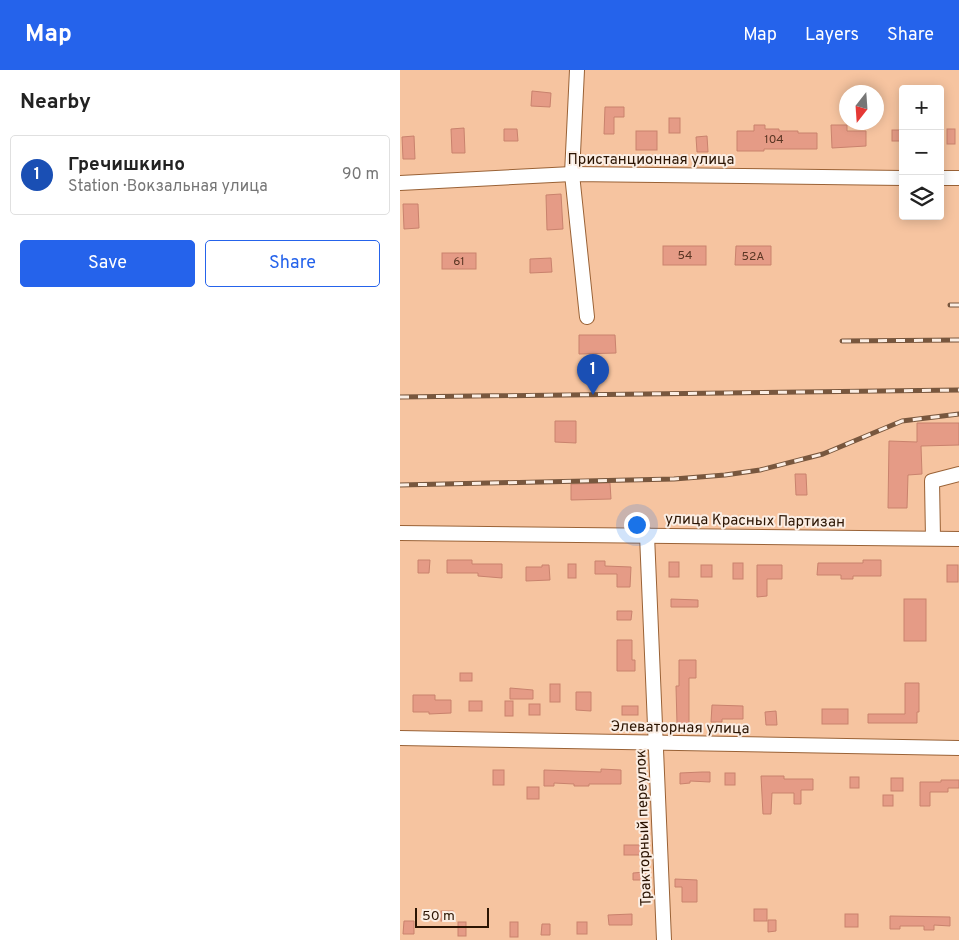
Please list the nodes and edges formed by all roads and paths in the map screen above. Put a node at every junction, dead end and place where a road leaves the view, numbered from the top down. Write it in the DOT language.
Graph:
graph roads {
  1 [pos="577,70"];
  2 [pos="572,174"];
  3 [pos="899,178"];
  4 [pos="944,178"];
  5 [pos="959,178"];
  6 [pos="400,183"];
  7 [pos="587,317"];
  8 [pos="959,474"];
  9 [pos="400,533"];
  10 [pos="647,535"];
  11 [pos="933,538"];
  12 [pos="959,539"];
  13 [pos="400,738"];
  14 [pos="656,743"];
  15 [pos="959,748"];
  16 [pos="664,940"];
  1 -- 2 [label="street"];
  2 -- 3 [label="street, Пристанционная улица"];
  2 -- 6 [label="street, Пристанционная улица"];
  2 -- 7 [label="street"];
  4 -- 5 [label="street"];
  8 -- 11 [label="street"];
  9 -- 10 [label="street, улица Красных Партизан"];
  10 -- 11 [label="street, улица Красных Партизан"];
  10 -- 14 [label="street, Тракторный переулок"];
  11 -- 12 [label="street, улица Красных Партизан"];
  13 -- 14 [label="street, Элеваторная улица"];
  14 -- 15 [label="street, Элеваторная улица"];
  14 -- 16 [label="street, Тракторный переулок"];
}
